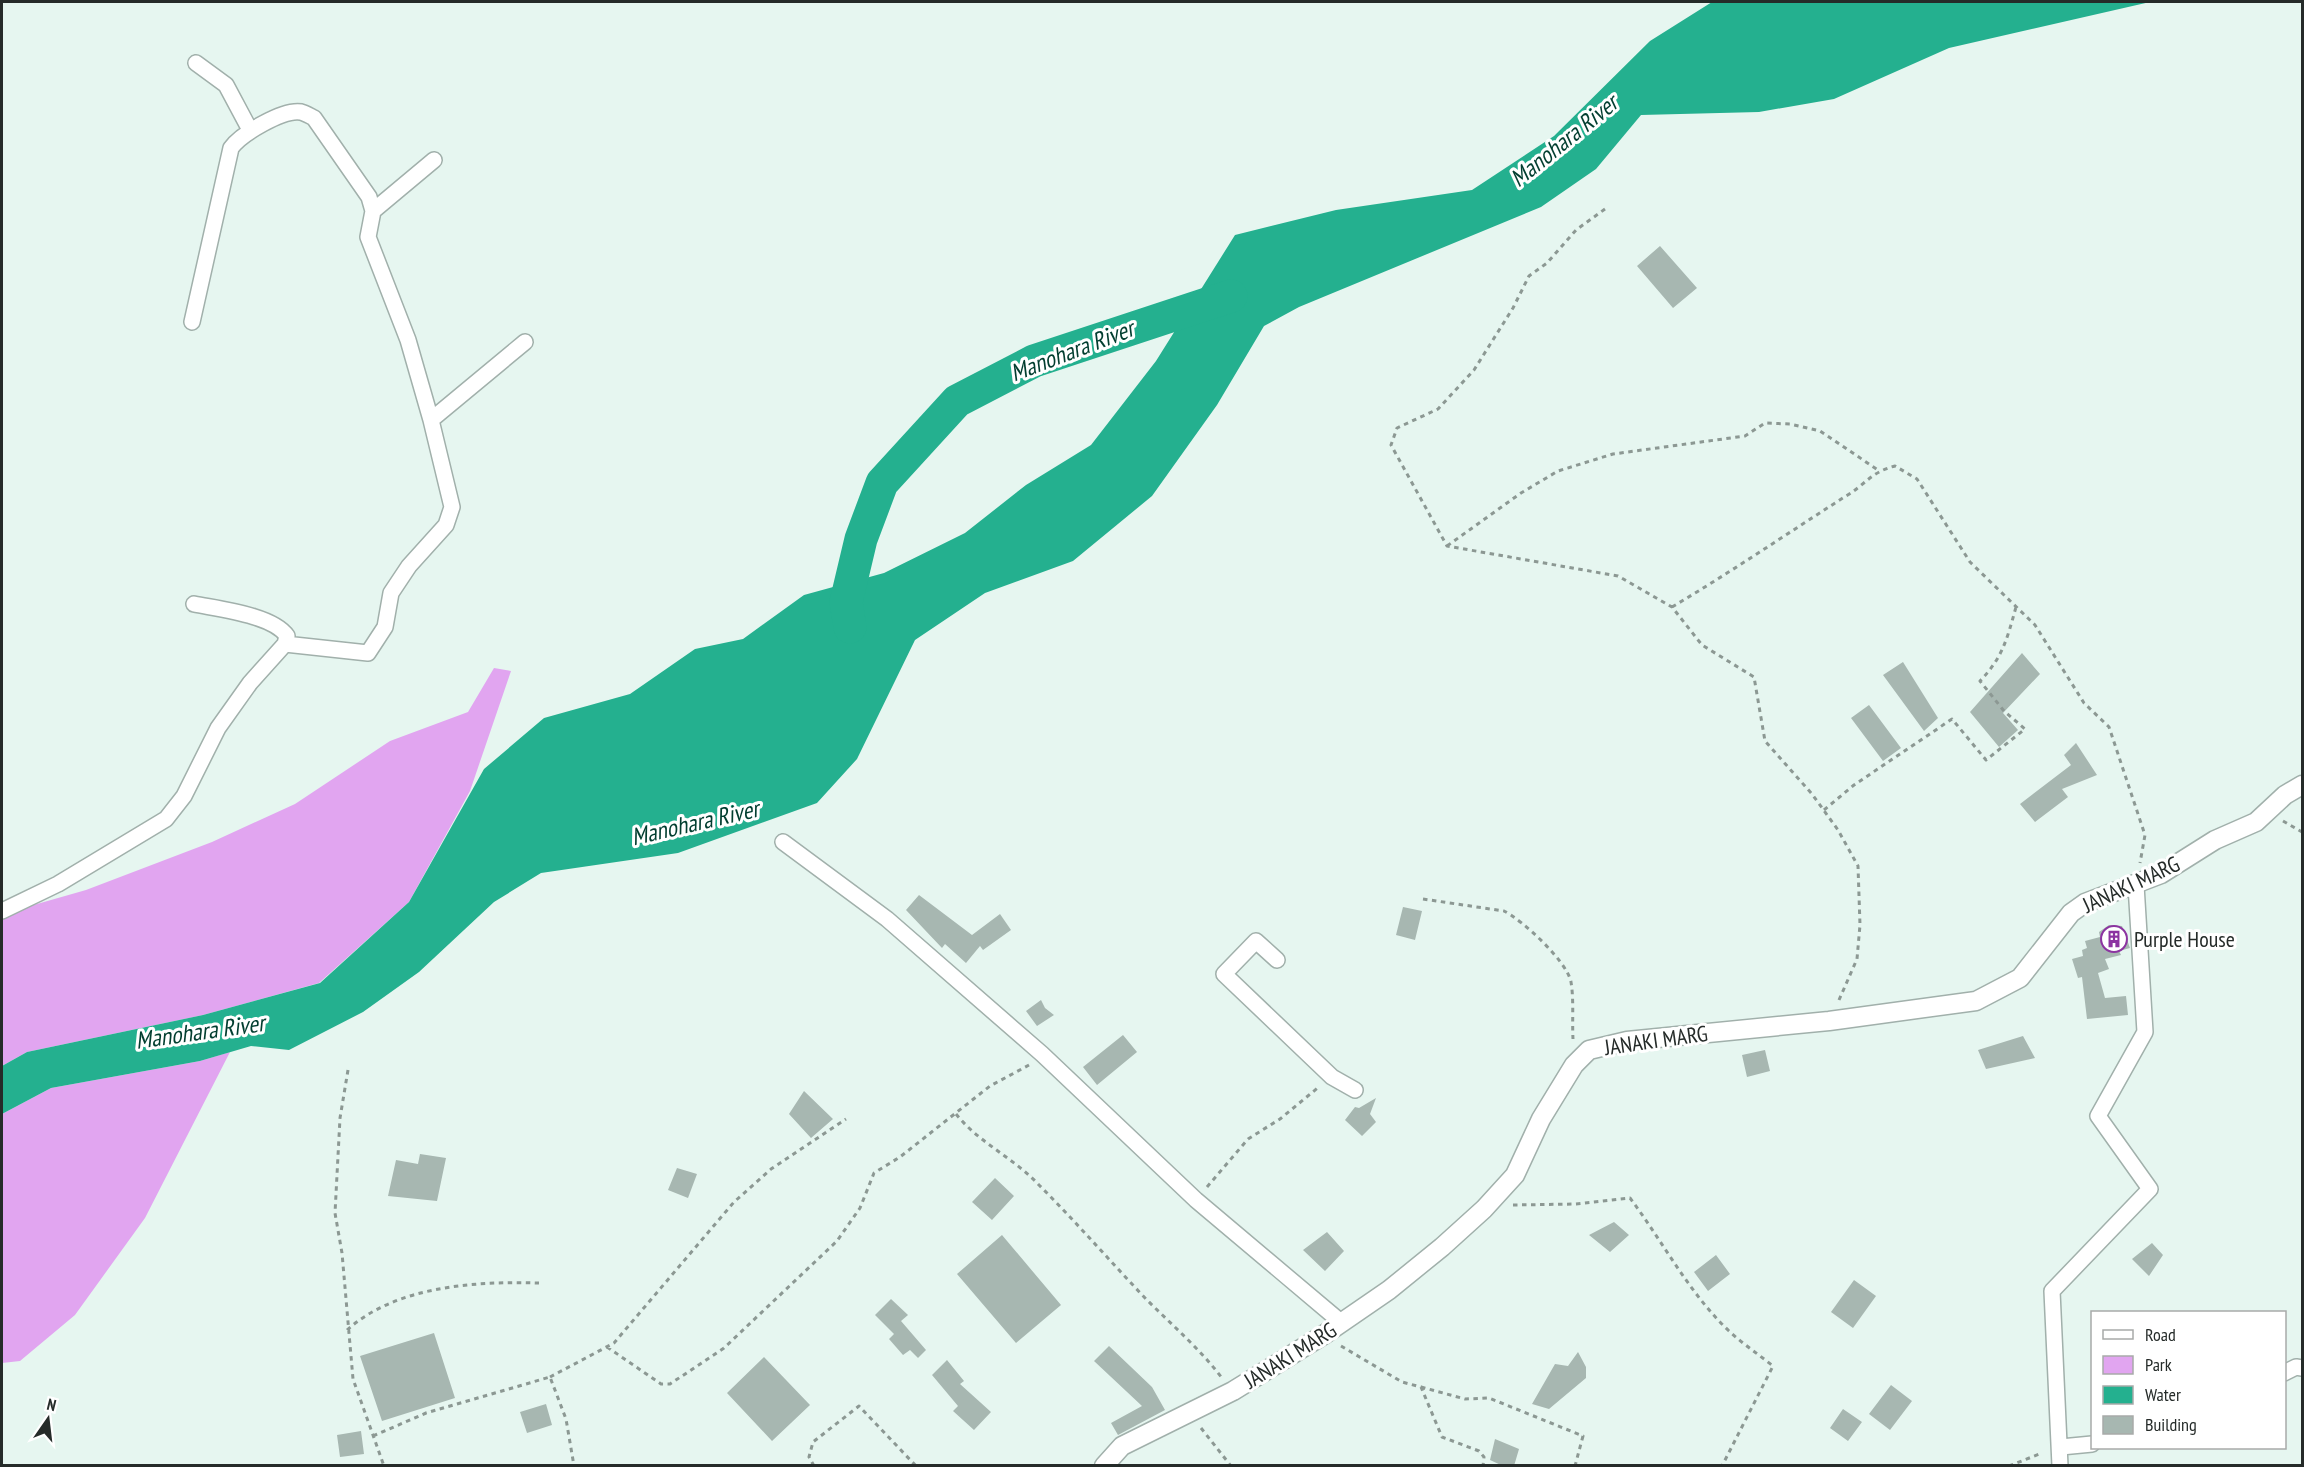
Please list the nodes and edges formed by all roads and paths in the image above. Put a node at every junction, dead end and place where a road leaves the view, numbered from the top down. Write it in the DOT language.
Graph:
graph roads {
  1 [pos="196,63"];
  2 [pos="250,130"];
  3 [pos="434,160"];
  4 [pos="1605,209"];
  5 [pos="373,211"];
  6 [pos="192,322"];
  7 [pos="525,342"];
  8 [pos="431,420"];
  9 [pos="1878,470"];
  10 [pos="1447,546"];
  11 [pos="194,604"];
  12 [pos="1672,607"];
  13 [pos="2016,607"];
  14 [pos="285,644"];
  15 [pos="2302,785"];
  16 [pos="1824,810"];
  17 [pos="2268,812"];
  18 [pos="2302,832"];
  19 [pos="783,843"];
  20 [pos="2136,885"];
  21 [pos="1423,899"];
  22 [pos="2,911"];
  23 [pos="1277,960"];
  24 [pos="1829,1021"];
  25 [pos="1042,1054"];
  26 [pos="1574,1065"];
  27 [pos="348,1070"];
  28 [pos="1332,1077"];
  29 [pos="1355,1090"];
  30 [pos="956,1114"];
  31 [pos="846,1119"];
  32 [pos="1197,1200"];
  33 [pos="1484,1209"];
  34 [pos="539,1282"];
  35 [pos="1342,1323"];
  36 [pos="347,1330"];
  37 [pos="1325,1334"];
  38 [pos="607,1347"];
  39 [pos="2302,1368"];
  40 [pos="2286,1372"];
  41 [pos="550,1377"];
  42 [pos="1421,1387"];
  43 [pos="1233,1391"];
  44 [pos="1191,1411"];
  45 [pos="373,1436"];
  46 [pos="2091,1444"];
  47 [pos="2061,1447"];
  48 [pos="1104,1464"];
  49 [pos="384,1466"];
  50 [pos="573,1466"];
  51 [pos="814,1466"];
  52 [pos="916,1466"];
  53 [pos="1231,1466"];
  54 [pos="1483,1466"];
  55 [pos="1575,1466"];
  56 [pos="1722,1466"];
  57 [pos="2009,1466"];
  58 [pos="2061,1466"];
  1 -- 2 [label="street"];
  2 -- 5 [label="street"];
  2 -- 6 [label="street"];
  3 -- 5 [label="street"];
  4 -- 10 [label="path"];
  5 -- 8 [label="street"];
  7 -- 8 [label="street"];
  8 -- 14 [label="street"];
  9 -- 10 [label="path"];
  9 -- 12 [label="path"];
  9 -- 13 [label="path"];
  10 -- 12 [label="path"];
  11 -- 14 [label="street"];
  12 -- 16 [label="path"];
  13 -- 16 [label="path"];
  13 -- 20 [label="path"];
  14 -- 22 [label="street"];
  15 -- 17 [label="street, JANAKI MARG"];
  16 -- 24 [label="path"];
  17 -- 18 [label="path"];
  17 -- 20 [label="street, JANAKI MARG"];
  19 -- 25 [label="street"];
  20 -- 24 [label="street, JANAKI MARG"];
  20 -- 47 [label="street"];
  21 -- 26 [label="path"];
  23 -- 28 [label="street"];
  24 -- 26 [label="street, JANAKI MARG"];
  25 -- 30 [label="path"];
  25 -- 32 [label="street"];
  26 -- 33 [label="street, JANAKI MARG"];
  27 -- 36 [label="path"];
  28 -- 29 [label="street"];
  28 -- 32 [label="path"];
  30 -- 38 [label="path"];
  30 -- 43 [label="path"];
  31 -- 38 [label="path"];
  32 -- 35 [label="street"];
  33 -- 35 [label="street, JANAKI MARG"];
  33 -- 56 [label="path"];
  34 -- 36 [label="path"];
  35 -- 37 [label="street, JANAKI MARG"];
  36 -- 45 [label="path"];
  37 -- 42 [label="path"];
  37 -- 43 [label="street, JANAKI MARG"];
  38 -- 41 [label="path"];
  39 -- 40 [label="street"];
  41 -- 45 [label="path"];
  41 -- 50 [label="path"];
  42 -- 54 [label="path"];
  42 -- 55 [label="path"];
  43 -- 44 [label="street, JANAKI MARG"];
  44 -- 48 [label="street, JANAKI MARG"];
  44 -- 53 [label="path"];
  45 -- 49 [label="path"];
  46 -- 47 [label="street"];
  47 -- 57 [label="path"];
  47 -- 58 [label="street"];
  51 -- 52 [label="path"];
}
